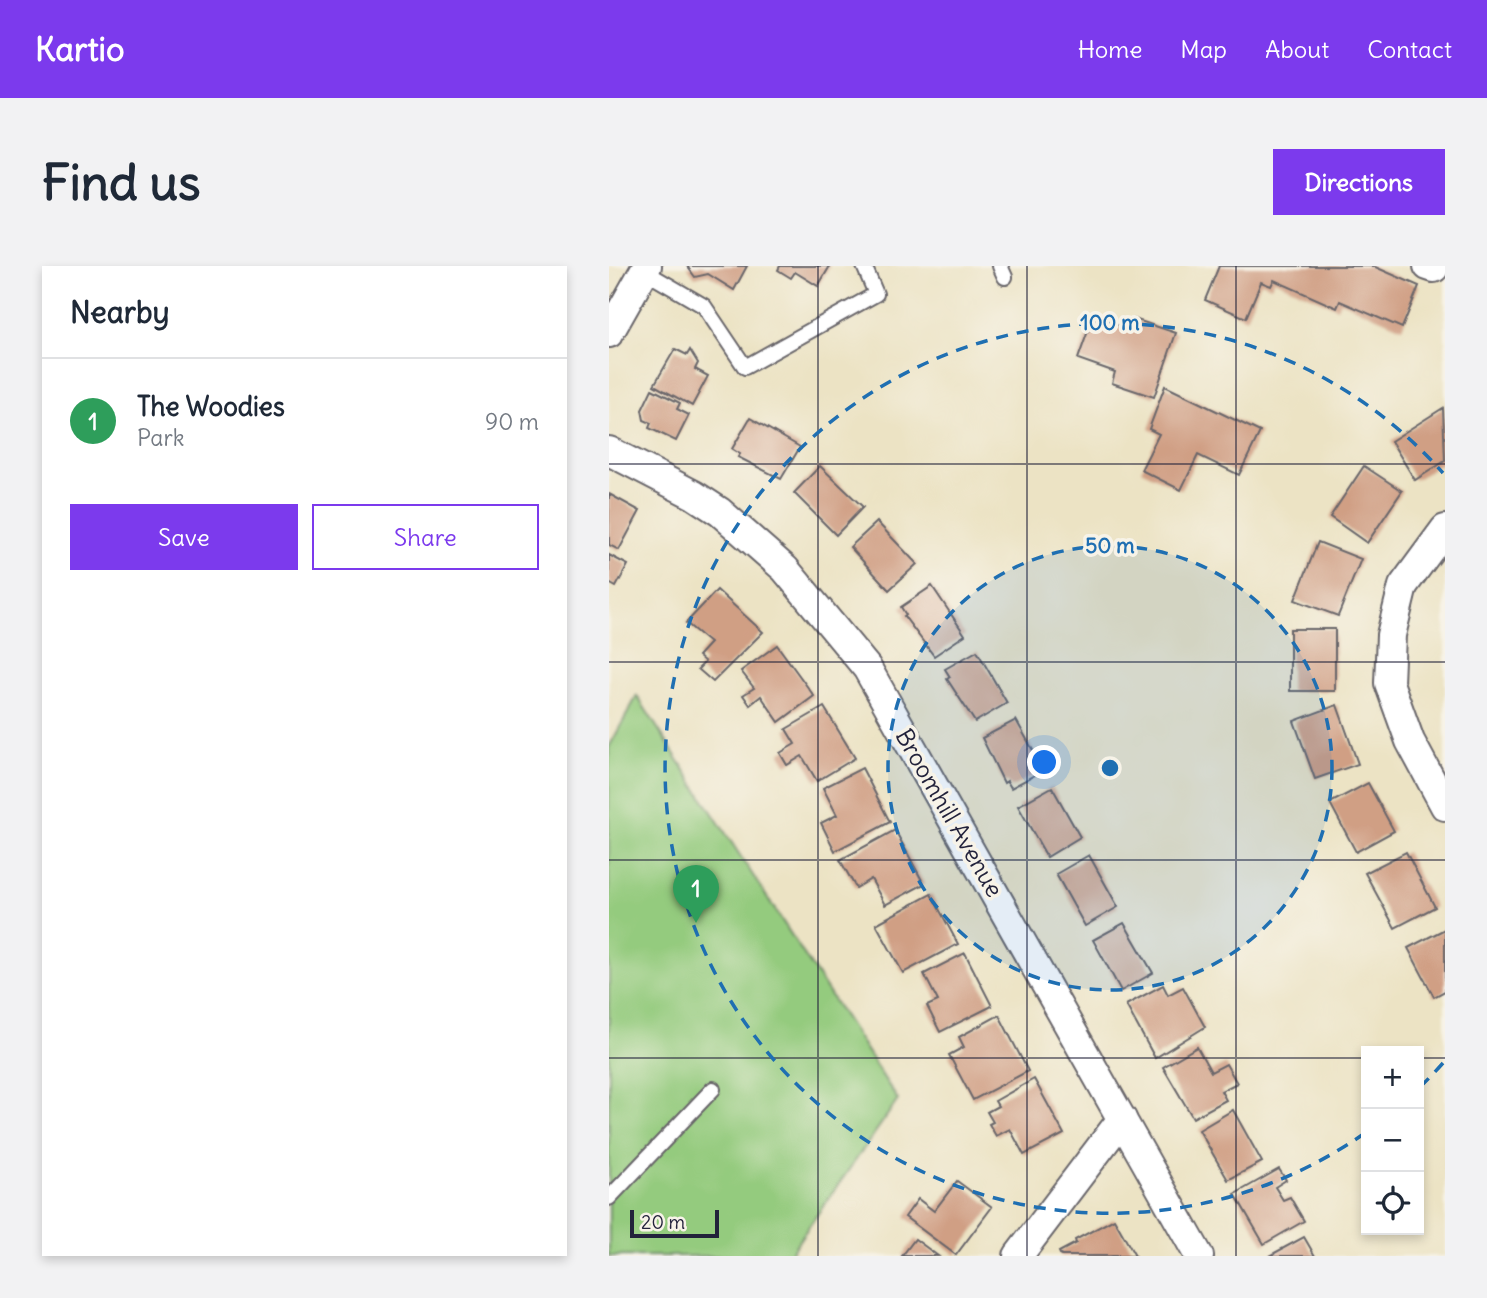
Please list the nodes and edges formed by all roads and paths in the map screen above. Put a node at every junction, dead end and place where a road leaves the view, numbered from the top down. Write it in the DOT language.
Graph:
graph roads {
  1 [pos="864,266"];
  2 [pos="646,268"];
  3 [pos="609,333"];
  4 [pos="609,451"];
  5 [pos="1445,529"];
  6 [pos="1445,806"];
  7 [pos="713,1089"];
  8 [pos="1122,1119"];
  9 [pos="609,1198"];
  10 [pos="1018,1256"];
  11 [pos="1199,1256"];
  1 -- 2 [label="lane"];
  2 -- 3 [label="street"];
  4 -- 8 [label="street, Broomhill Avenue"];
  5 -- 6 [label="street"];
  7 -- 9 [label="lane"];
  8 -- 10 [label="street"];
  8 -- 11 [label="street, Broomhill Avenue"];
}
